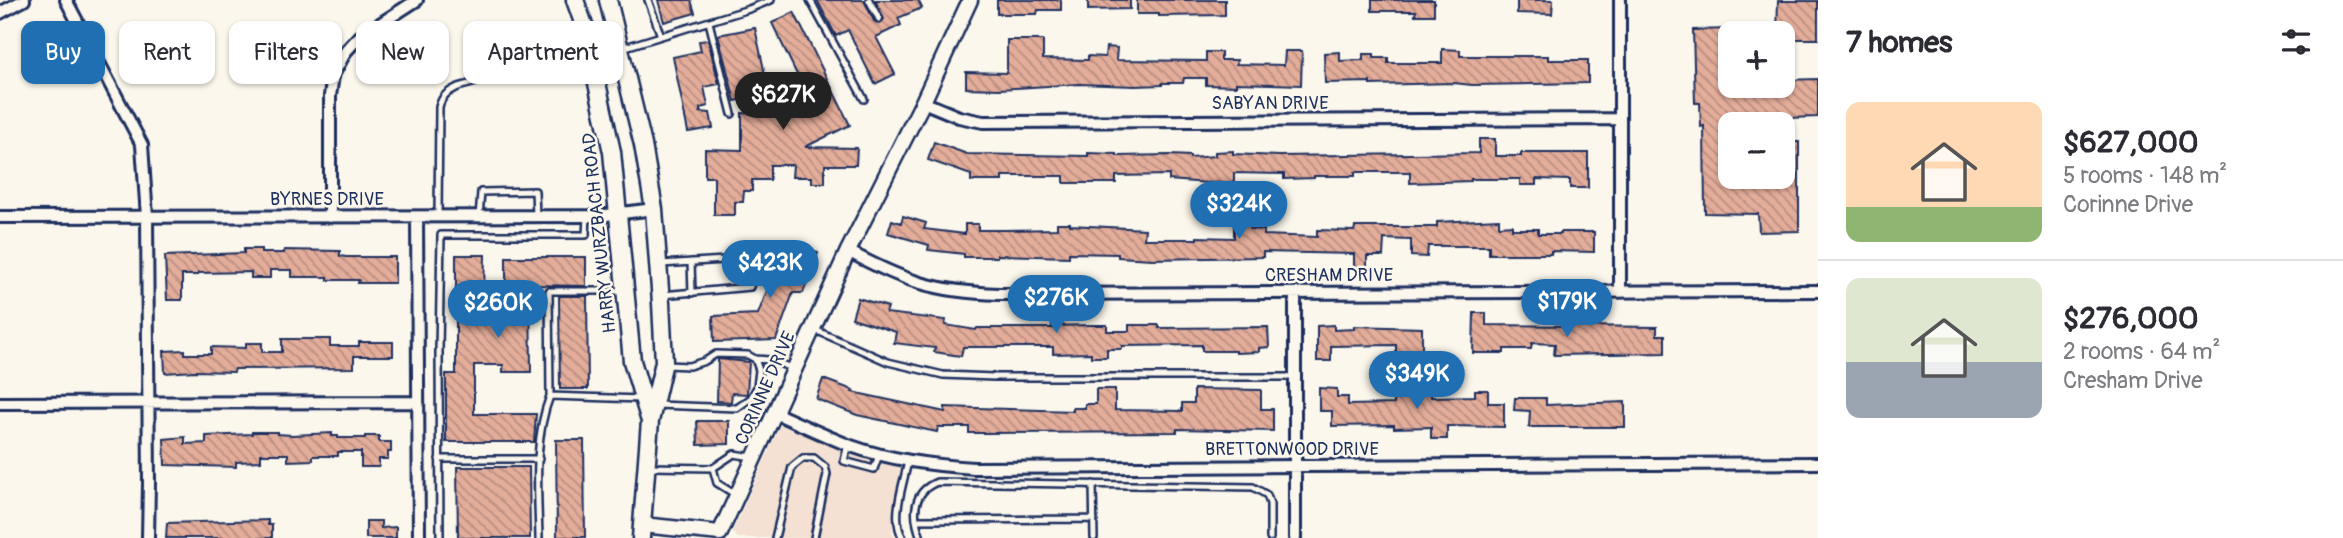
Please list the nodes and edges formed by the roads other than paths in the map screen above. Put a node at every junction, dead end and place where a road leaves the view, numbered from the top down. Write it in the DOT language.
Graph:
graph roads {
  1 [pos="24,0"];
  2 [pos="66,0"];
  3 [pos="416,0"];
  4 [pos="575,0"];
  5 [pos="608,0"];
  6 [pos="648,0"];
  7 [pos="771,0"];
  8 [pos="810,0"];
  9 [pos="869,0"];
  10 [pos="970,0"];
  11 [pos="1620,0"];
  12 [pos="0,13"];
  13 [pos="879,19"];
  14 [pos="582,21"];
  15 [pos="614,21"];
  16 [pos="709,22"];
  17 [pos="661,36"];
  18 [pos="623,48"];
  19 [pos="623,53"];
  20 [pos="469,84"];
  21 [pos="597,84"];
  22 [pos="864,99"];
  23 [pos="923,102"];
  24 [pos="732,114"];
  25 [pos="1620,119"];
  26 [pos="654,209"];
  27 [pos="618,214"];
  28 [pos="147,216"];
  29 [pos="479,216"];
  30 [pos="536,216"];
  31 [pos="587,216"];
  32 [pos="0,217"];
  33 [pos="330,217"];
  34 [pos="417,217"];
  35 [pos="438,217"];
  36 [pos="848,251"];
  37 [pos="691,262"];
  38 [pos="658,264"];
  39 [pos="625,291"];
  40 [pos="1818,291"];
  41 [pos="1620,292"];
  42 [pos="692,293"];
  43 [pos="1294,293"];
  44 [pos="661,295"];
  45 [pos="813,329"];
  46 [pos="755,359"];
  47 [pos="664,365"];
  48 [pos="795,369"];
  49 [pos="1295,376"];
  50 [pos="550,396"];
  51 [pos="418,402"];
  52 [pos="148,403"];
  53 [pos="0,404"];
  54 [pos="649,408"];
  55 [pos="775,413"];
  56 [pos="848,444"];
  57 [pos="880,454"];
  58 [pos="755,457"];
  59 [pos="439,459"];
  60 [pos="539,459"];
  61 [pos="908,461"];
  62 [pos="1818,463"];
  63 [pos="647,467"];
  64 [pos="1296,467"];
  65 [pos="713,468"];
  66 [pos="1093,484"];
  67 [pos="737,496"];
  68 [pos="1094,519"];
  69 [pos="916,520"];
  70 [pos="642,532"];
  71 [pos="723,535"];
  72 [pos="148,538"];
  73 [pos="419,538"];
  74 [pos="440,538"];
  75 [pos="538,538"];
  76 [pos="775,538"];
  77 [pos="814,538"];
  78 [pos="903,538"];
  79 [pos="921,538"];
  80 [pos="1094,538"];
  81 [pos="1270,538"];
  82 [pos="1295,538"];
  1 -- 12 [label="street"];
  2 -- 28 [label="street"];
  3 -- 33 [label="street"];
  4 -- 14 [label="main road, HARRY WURZBACH ROAD"];
  5 -- 15 [label="main road, HARRY WURZBACH ROAD"];
  6 -- 17 [label="lane"];
  7 -- 16 [label="lane"];
  8 -- 22 [label="lane"];
  9 -- 13 [label="lane"];
  10 -- 23 [label="street, CORINNE DRIVE"];
  11 -- 25 [label="street"];
  16 -- 17 [label="lane"];
  16 -- 24 [label="lane"];
  17 -- 18 [label="lane"];
  19 -- 26 [label="main road, HARRY WURZBACH ROAD"];
  20 -- 35 [label="lane"];
  21 -- 27 [label="main road, HARRY WURZBACH ROAD"];
  23 -- 25 [label="street, SABYAN DRIVE"];
  23 -- 36 [label="street, CORINNE DRIVE"];
  25 -- 41 [label="street"];
  26 -- 27 [label="street, BYRNES DRIVE"];
  26 -- 38 [label="main road, HARRY WURZBACH ROAD"];
  27 -- 31 [label="street, BYRNES DRIVE"];
  27 -- 39 [label="main road, HARRY WURZBACH ROAD"];
  28 -- 32 [label="street, BYRNES DRIVE"];
  28 -- 33 [label="street, BYRNES DRIVE"];
  28 -- 52 [label="street"];
  29 -- 30 [label="street, BYRNES DRIVE"];
  29 -- 30 [label="lane"];
  29 -- 35 [label="street, BYRNES DRIVE"];
  30 -- 31 [label="street, BYRNES DRIVE"];
  31 -- 59 [label="lane"];
  33 -- 34 [label="street, BYRNES DRIVE"];
  34 -- 35 [label="street, BYRNES DRIVE"];
  34 -- 51 [label="street"];
  36 -- 43 [label="street, CRESHAM DRIVE"];
  36 -- 45 [label="street, CORINNE DRIVE"];
  37 -- 38 [label="lane"];
  37 -- 42 [label="lane"];
  37 -- 42 [label="lane"];
  38 -- 44 [label="main road, HARRY WURZBACH ROAD"];
  39 -- 50 [label="lane"];
  39 -- 54 [label="main road, HARRY WURZBACH ROAD"];
  40 -- 41 [label="street, CRESHAM DRIVE"];
  41 -- 43 [label="street, CRESHAM DRIVE"];
  42 -- 44 [label="lane"];
  43 -- 49 [label="street"];
  44 -- 47 [label="main road, HARRY WURZBACH ROAD"];
  45 -- 48 [label="street, CORINNE DRIVE"];
  45 -- 49 [label="lane"];
  46 -- 47 [label="lane"];
  46 -- 48 [label="lane"];
  46 -- 54 [label="lane"];
  47 -- 54 [label="main road, HARRY WURZBACH ROAD"];
  48 -- 55 [label="street, CORINNE DRIVE"];
  49 -- 64 [label="street"];
  50 -- 54 [label="lane"];
  50 -- 60 [label="lane"];
  51 -- 52 [label="street"];
  51 -- 73 [label="street"];
  52 -- 53 [label="street"];
  52 -- 72 [label="street"];
  54 -- 63 [label="main road, HARRY WURZBACH ROAD"];
  55 -- 56 [label="street, BRETTONWOOD DRIVE"];
  55 -- 58 [label="street, CORINNE DRIVE"];
  56 -- 57 [label="street, BRETTONWOOD DRIVE"];
  56 -- 57 [label="lane"];
  57 -- 61 [label="street, BRETTONWOOD DRIVE"];
  58 -- 65 [label="lane"];
  58 -- 67 [label="street, CORINNE DRIVE"];
  59 -- 60 [label="lane"];
  59 -- 74 [label="lane"];
  60 -- 75 [label="lane"];
  61 -- 64 [label="street, BRETTONWOOD DRIVE"];
  61 -- 78 [label="lane"];
  62 -- 64 [label="street, BRETTONWOOD DRIVE"];
  63 -- 65 [label="lane"];
  63 -- 70 [label="main road, HARRY WURZBACH ROAD"];
  64 -- 82 [label="street"];
  65 -- 67 [label="lane"];
  66 -- 68 [label="lane"];
  66 -- 69 [label="lane"];
  66 -- 81 [label="lane"];
  67 -- 71 [label="street, CORINNE DRIVE"];
  68 -- 69 [label="lane"];
  68 -- 80 [label="lane"];
  69 -- 79 [label="lane"];
  70 -- 71 [label="street, CORINNE DRIVE"];
  76 -- 77 [label="lane"];
}
